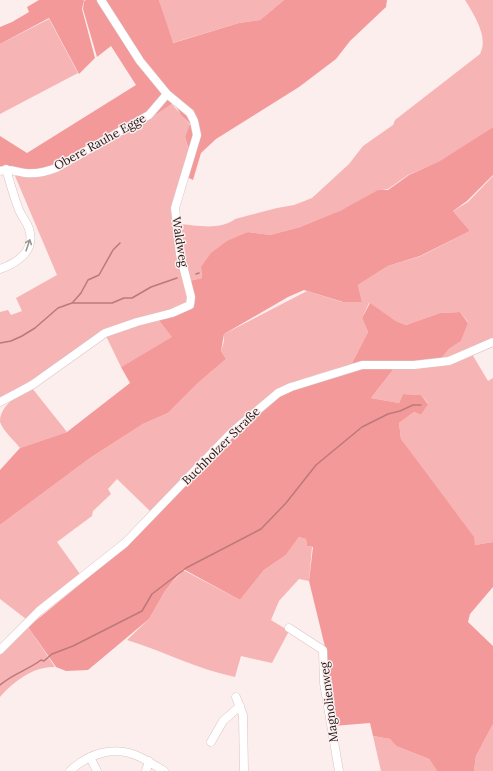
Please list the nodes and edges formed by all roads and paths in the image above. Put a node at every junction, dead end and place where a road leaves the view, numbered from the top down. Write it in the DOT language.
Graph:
graph roads {
  1 [pos="101,0"];
  2 [pos="167,94"];
  3 [pos="3,170"];
  4 [pos="0,269"];
  5 [pos="493,342"];
  6 [pos="0,402"];
  7 [pos="289,628"];
  8 [pos="0,650"];
  9 [pos="236,697"];
  10 [pos="240,706"];
  11 [pos="228,716"];
  12 [pos="243,722"];
  13 [pos="211,742"];
  14 [pos="90,757"];
  15 [pos="149,761"];
  16 [pos="70,771"];
  17 [pos="97,771"];
  18 [pos="146,771"];
  19 [pos="164,771"];
  20 [pos="244,771"];
  21 [pos="339,771"];
  1 -- 2 [label="street, Waldweg"];
  2 -- 3 [label="street, Obere Rauhe Egge"];
  2 -- 6 [label="street, Waldweg"];
  4 -- 3 [label="street, one-way"];
  5 -- 8 [label="street, Buchholzer Straße"];
  7 -- 21 [label="street, Magnolienweg"];
  9 -- 10 [label="street"];
  10 -- 11 [label="street"];
  10 -- 12 [label="street"];
  11 -- 12 [label="street"];
  11 -- 13 [label="street"];
  12 -- 20 [label="street"];
  14 -- 15 [label="street"];
  14 -- 16 [label="street"];
  14 -- 17 [label="street"];
  15 -- 18 [label="street"];
  15 -- 19 [label="street"];
}
